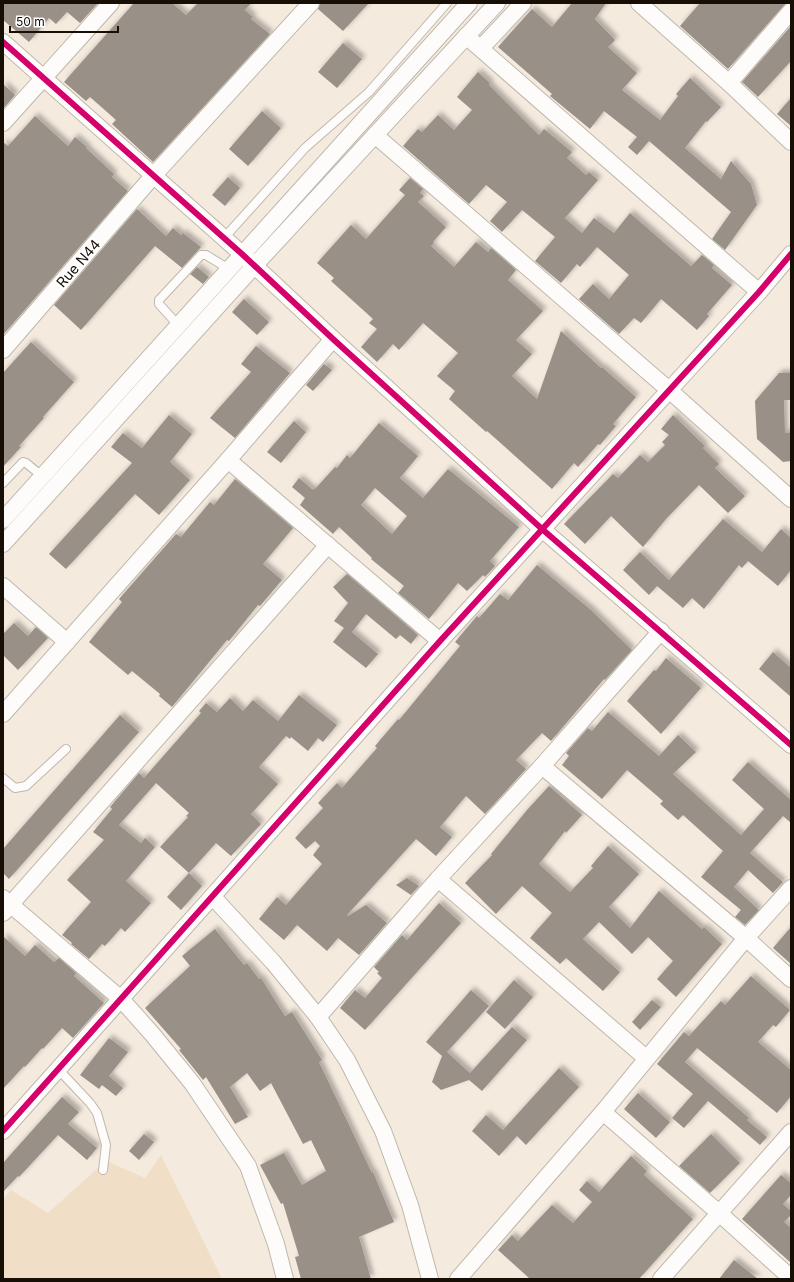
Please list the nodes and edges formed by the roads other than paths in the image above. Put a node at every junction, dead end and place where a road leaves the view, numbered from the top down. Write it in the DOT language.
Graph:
graph roads {
  1 [pos="111,3"];
  2 [pos="312,3"];
  3 [pos="447,3"];
  4 [pos="469,3"];
  5 [pos="497,3"];
  6 [pos="523,3"];
  7 [pos="639,3"];
  8 [pos="791,11"];
  9 [pos="466,36"];
  10 [pos="3,42"];
  11 [pos="481,48"];
  12 [pos="44,78"];
  13 [pos="729,83"];
  14 [pos="3,123"];
  15 [pos="375,135"];
  16 [pos="791,142"];
  17 [pos="153,176"];
  18 [pos="224,238"];
  19 [pos="242,254"];
  20 [pos="791,254"];
  21 [pos="254,266"];
  22 [pos="229,270"];
  23 [pos="759,292"];
  24 [pos="178,325"];
  25 [pos="333,339"];
  26 [pos="3,350"];
  27 [pos="669,390"];
  28 [pos="228,460"];
  29 [pos="42,476"];
  30 [pos="3,483"];
  31 [pos="791,499"];
  32 [pos="3,520"];
  33 [pos="542,529"];
  34 [pos="3,544"];
  35 [pos="328,545"];
  36 [pos="3,586"];
  37 [pos="661,631"];
  38 [pos="440,641"];
  39 [pos="67,642"];
  40 [pos="3,714"];
  41 [pos="791,745"];
  42 [pos="66,749"];
  43 [pos="542,766"];
  44 [pos="3,778"];
  45 [pos="438,879"];
  46 [pos="791,888"];
  47 [pos="213,897"];
  48 [pos="6,905"];
  49 [pos="746,938"];
  50 [pos="791,979"];
  51 [pos="121,999"];
  52 [pos="318,1017"];
  53 [pos="646,1058"];
  54 [pos="58,1070"];
  55 [pos="603,1112"];
  56 [pos="3,1131"];
  57 [pos="791,1132"];
  58 [pos="103,1170"];
  59 [pos="719,1212"];
  60 [pos="791,1278"];
  61 [pos="284,1279"];
  62 [pos="430,1279"];
  63 [pos="458,1279"];
  64 [pos="661,1279"];
  1 -- 12 [label="street"];
  2 -- 17 [label="street, Rue N44"];
  3 -- 18 [label="lane"];
  4 -- 19 [label="street"];
  5 -- 9 [label="street"];
  6 -- 11 [label="street"];
  7 -- 13 [label="street"];
  8 -- 13 [label="street"];
  9 -- 11 [label="street"];
  9 -- 15 [label="street"];
  10 -- 12 [label="street"];
  11 -- 23 [label="street"];
  12 -- 14 [label="street"];
  12 -- 17 [label="street"];
  13 -- 16 [label="street"];
  15 -- 21 [label="street"];
  15 -- 27 [label="street"];
  17 -- 18 [label="street"];
  17 -- 26 [label="street, Rue N44"];
  18 -- 19 [label="street"];
  19 -- 21 [label="street"];
  19 -- 22 [label="street"];
  20 -- 23 [label="street"];
  21 -- 25 [label="street"];
  21 -- 34 [label="street"];
  22 -- 24 [label="street"];
  22 -- 24 [label="lane"];
  23 -- 27 [label="street"];
  24 -- 29 [label="street"];
  25 -- 28 [label="street"];
  25 -- 33 [label="street"];
  27 -- 31 [label="street"];
  27 -- 33 [label="street"];
  28 -- 35 [label="street"];
  28 -- 39 [label="street"];
  29 -- 30 [label="lane"];
  29 -- 32 [label="street"];
  33 -- 37 [label="street"];
  33 -- 38 [label="street"];
  35 -- 38 [label="street"];
  35 -- 48 [label="street"];
  36 -- 39 [label="street"];
  37 -- 41 [label="street"];
  37 -- 43 [label="street"];
  38 -- 47 [label="street"];
  39 -- 40 [label="street"];
  42 -- 44 [label="lane"];
  43 -- 45 [label="street"];
  43 -- 49 [label="street"];
  45 -- 52 [label="street"];
  45 -- 53 [label="street"];
  46 -- 49 [label="street"];
  47 -- 51 [label="street"];
  47 -- 52 [label="street"];
  48 -- 51 [label="street"];
  49 -- 50 [label="street"];
  49 -- 53 [label="street"];
  51 -- 54 [label="street"];
  51 -- 61 [label="street"];
  52 -- 62 [label="street"];
  53 -- 55 [label="street"];
  54 -- 56 [label="street"];
  54 -- 58 [label="lane"];
  55 -- 59 [label="street"];
  55 -- 63 [label="street"];
  57 -- 59 [label="street"];
  59 -- 60 [label="street"];
  59 -- 64 [label="street"];
}
